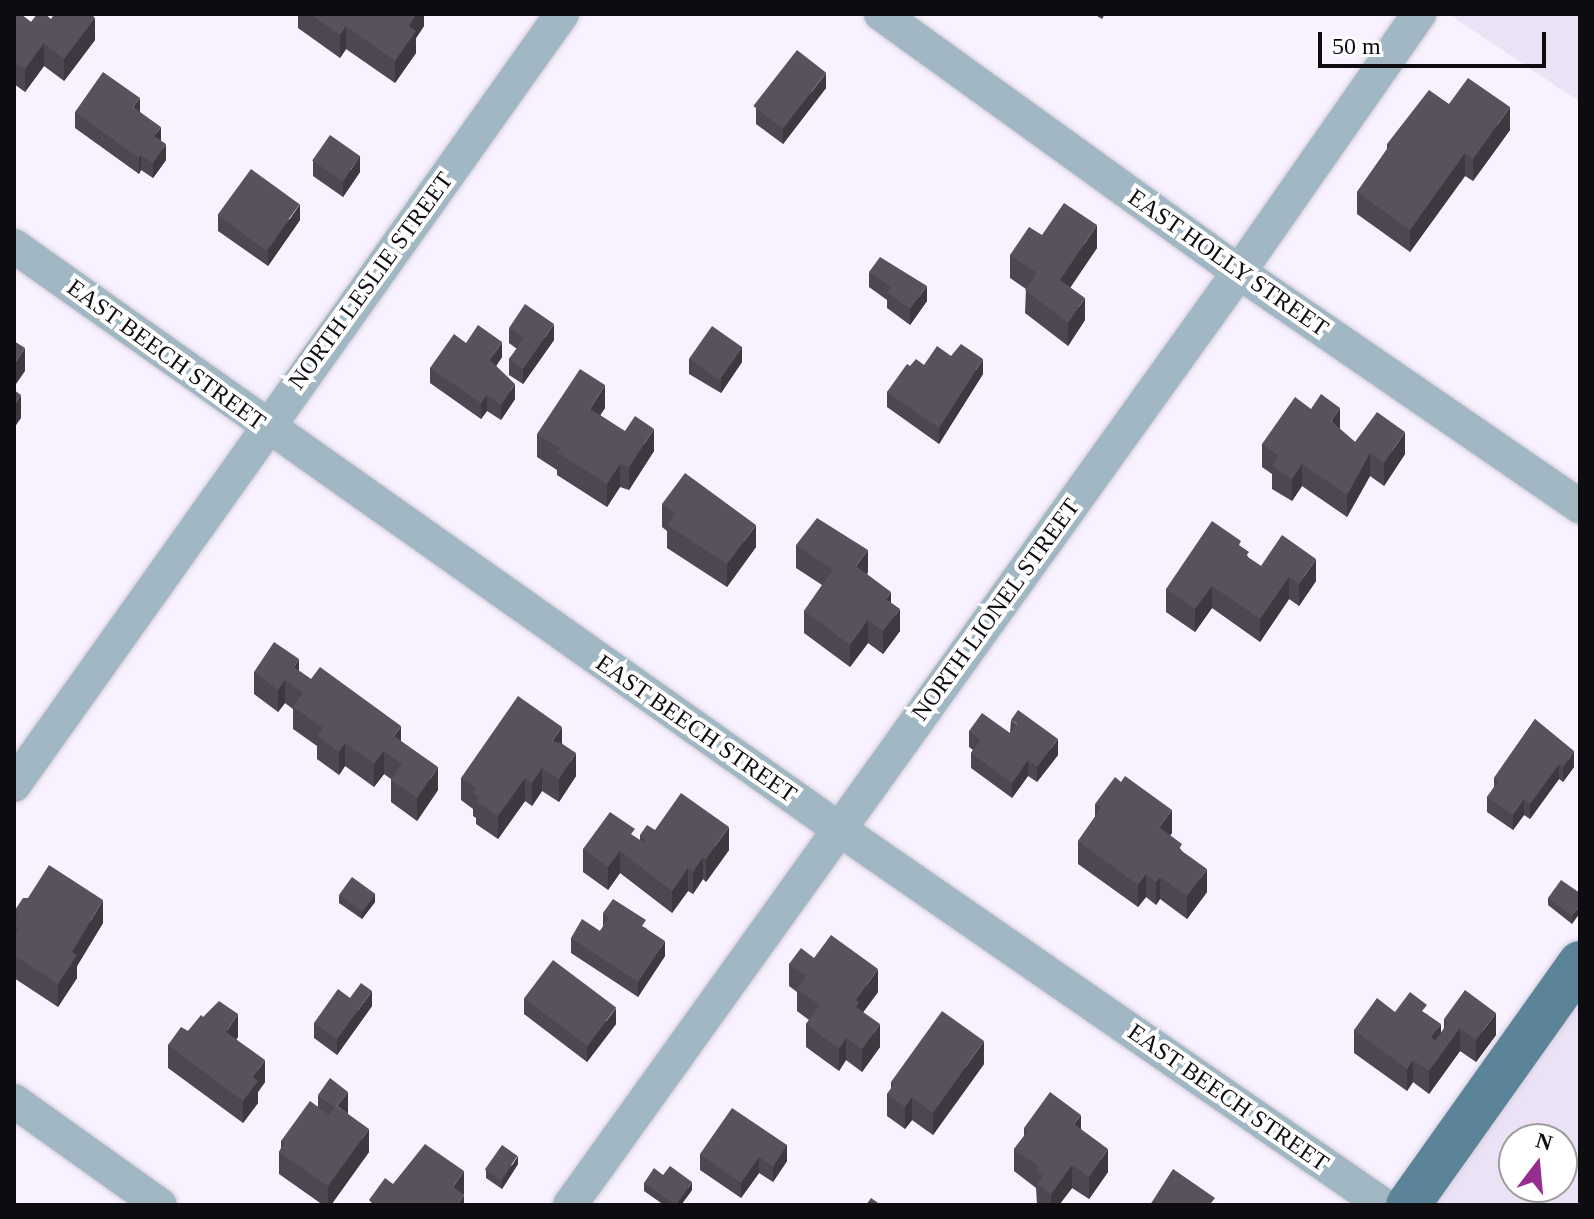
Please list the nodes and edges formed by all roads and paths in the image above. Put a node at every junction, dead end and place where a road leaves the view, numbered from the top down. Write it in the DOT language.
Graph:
graph roads {
  1 [pos="562,14"];
  2 [pos="881,14"];
  3 [pos="1419,14"];
  4 [pos="14,246"];
  5 [pos="1239,272"];
  6 [pos="266,427"];
  7 [pos="1580,506"];
  8 [pos="14,785"];
  9 [pos="839,829"];
  10 [pos="1580,963"];
  11 [pos="14,1101"];
  12 [pos="160,1205"];
  13 [pos="570,1205"];
  14 [pos="1383,1205"];
  15 [pos="1408,1205"];
  1 -- 6 [label="street, NORTH LESLIE STREET"];
  2 -- 5 [label="street, EAST HOLLY STREET"];
  3 -- 5 [label="street, NORTH LIONEL STREET"];
  4 -- 6 [label="street, EAST BEECH STREET"];
  5 -- 7 [label="street, EAST HOLLY STREET"];
  5 -- 9 [label="street, NORTH LIONEL STREET"];
  6 -- 8 [label="street, NORTH LESLIE STREET"];
  6 -- 9 [label="street, EAST BEECH STREET"];
  9 -- 13 [label="street, NORTH LIONEL STREET"];
  9 -- 14 [label="street, EAST BEECH STREET"];
  10 -- 15 [label="main road"];
  11 -- 12 [label="street"];
}
